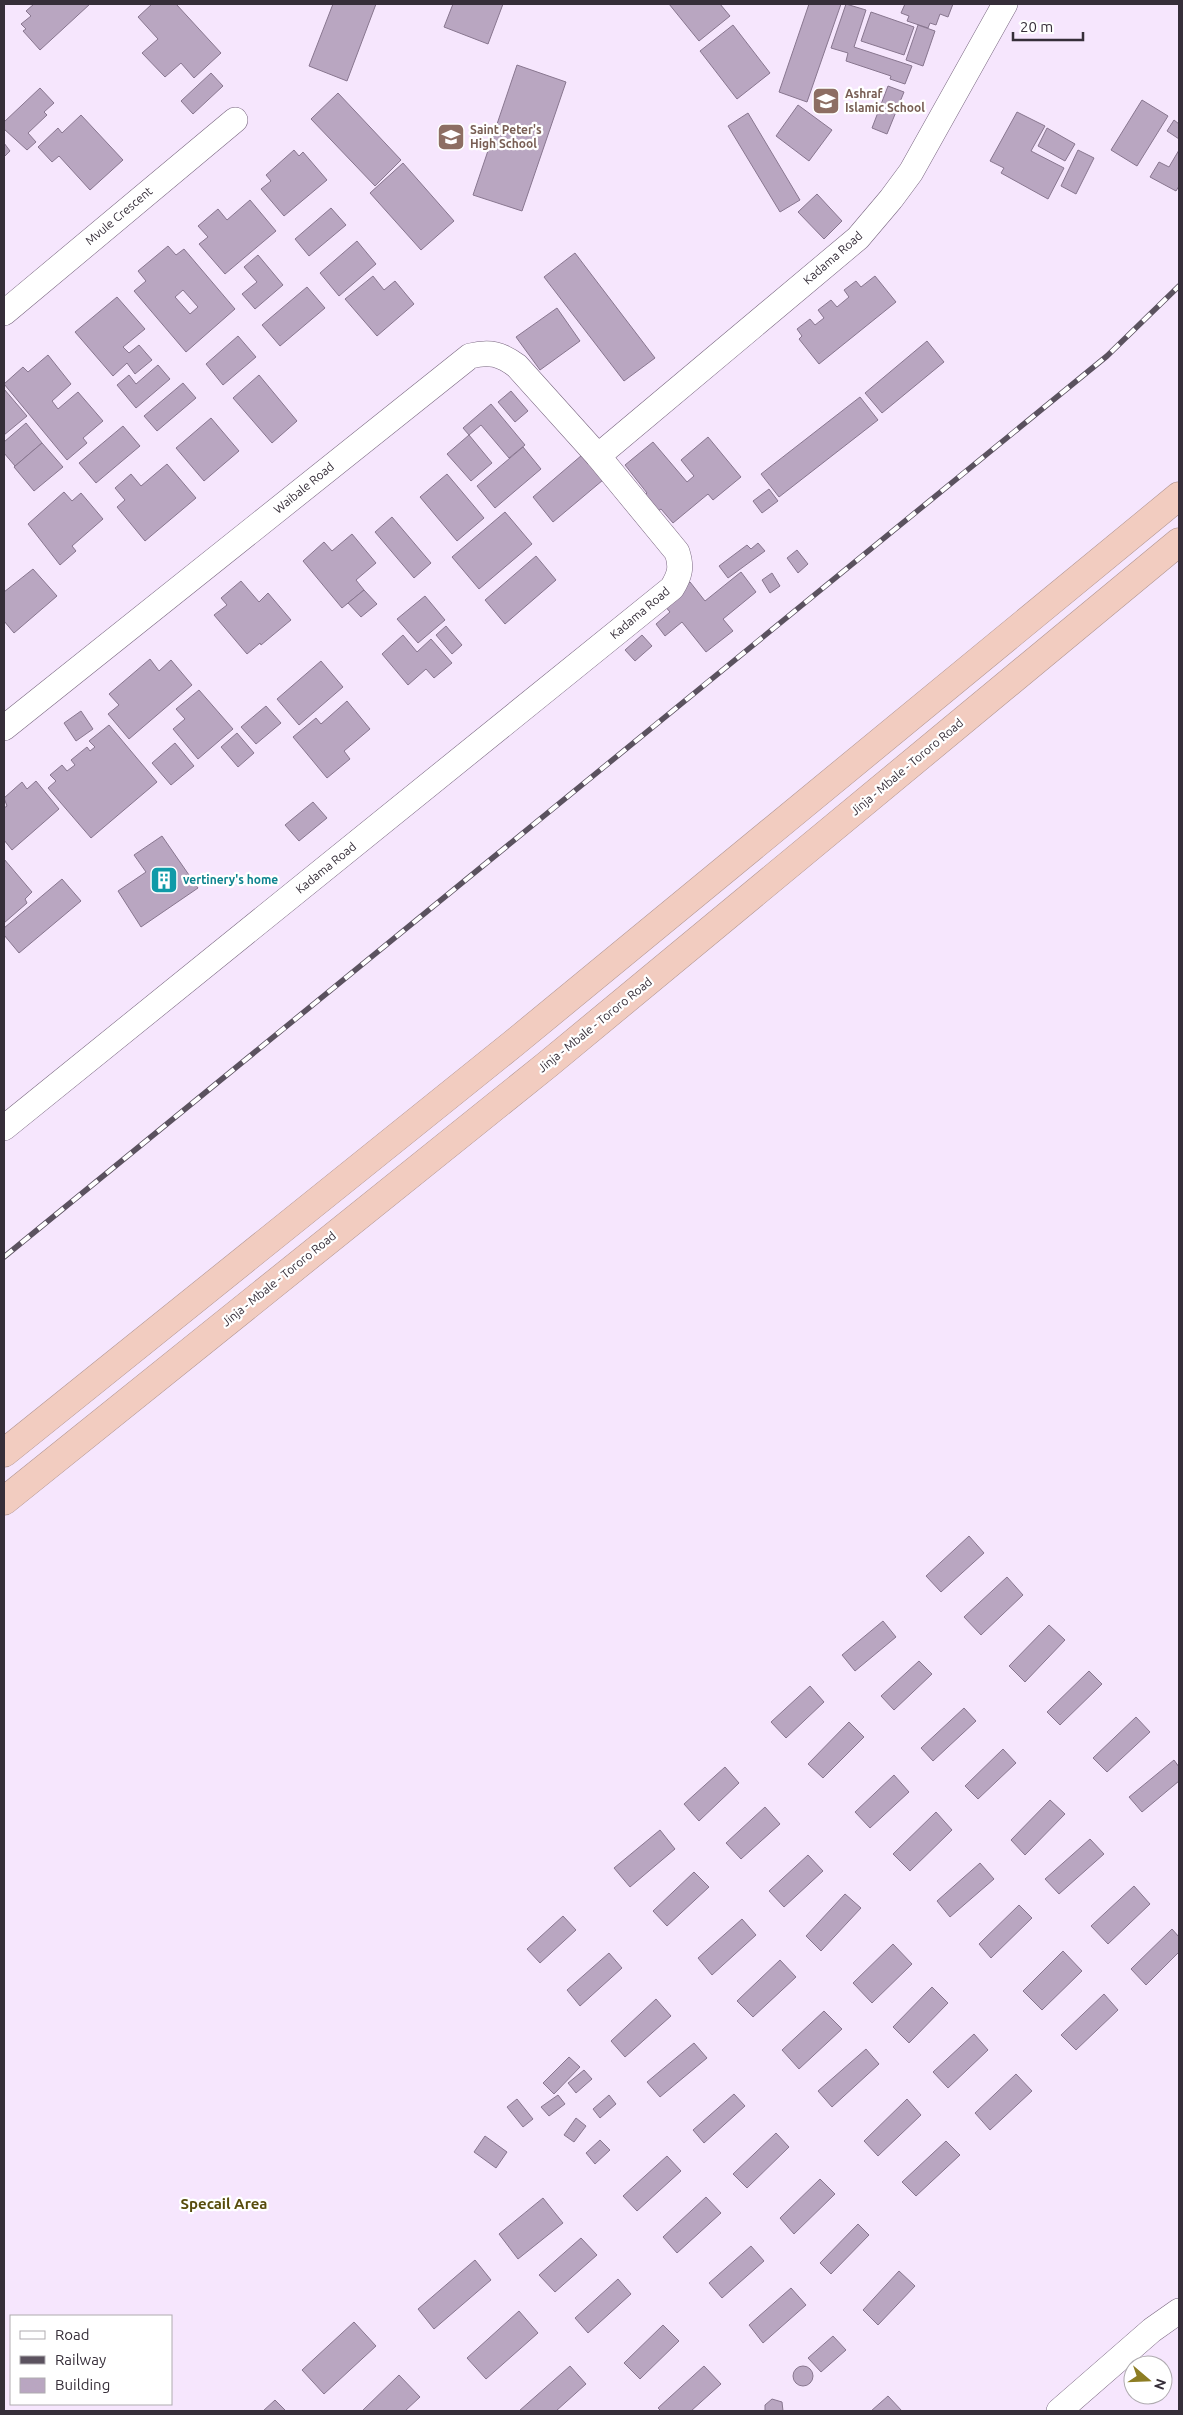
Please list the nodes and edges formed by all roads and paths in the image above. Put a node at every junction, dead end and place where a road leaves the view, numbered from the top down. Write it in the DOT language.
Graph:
graph roads {
  1 [pos="1005,4"];
  2 [pos="235,120"];
  3 [pos="4,313"];
  4 [pos="598,456"];
  5 [pos="1179,496"];
  6 [pos="1179,542"];
  7 [pos="4,728"];
  8 [pos="4,1128"];
  9 [pos="4,1453"];
  10 [pos="4,1501"];
  11 [pos="1179,2311"];
  12 [pos="1059,2411"];
  1 -- 4 [label="street, Kadama Road"];
  2 -- 3 [label="street, Mvule Crescent"];
  4 -- 7 [label="street, Waibale Road"];
  4 -- 8 [label="street, Kadama Road"];
  5 -- 9 [label="highway"];
  6 -- 10 [label="highway, Jinja - Mbale - Tororo Road"];
  11 -- 12 [label="street"];
}
